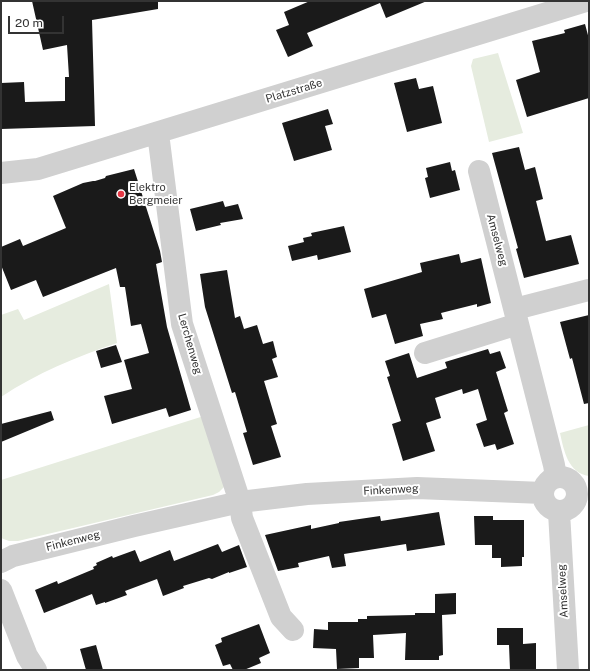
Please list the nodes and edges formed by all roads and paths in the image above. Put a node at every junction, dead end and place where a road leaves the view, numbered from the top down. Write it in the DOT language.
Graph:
graph roads {
  1 [pos="586,1"];
  2 [pos="158,133"];
  3 [pos="479,171"];
  4 [pos="1,173"];
  5 [pos="589,290"];
  6 [pos="517,317"];
  7 [pos="425,353"];
  8 [pos="549,485"];
  9 [pos="583,490"];
  10 [pos="240,502"];
  11 [pos="559,512"];
  12 [pos="1,562"];
  13 [pos="1,590"];
  14 [pos="293,630"];
  15 [pos="36,670"];
  16 [pos="568,670"];
  1 -- 2 [label="street, Platzstraße"];
  2 -- 4 [label="street, Platzstraße"];
  2 -- 10 [label="street, Lerchenweg"];
  3 -- 6 [label="street, Amselweg"];
  5 -- 6 [label="street"];
  6 -- 7 [label="street"];
  6 -- 8 [label="street, Amselweg"];
  8 -- 9 [label="street"];
  8 -- 10 [label="street, Finkenweg"];
  8 -- 11 [label="street"];
  9 -- 11 [label="street"];
  10 -- 12 [label="street, Finkenweg"];
  10 -- 14 [label="street"];
  11 -- 16 [label="street, Amselweg"];
  13 -- 15 [label="street"];
}
